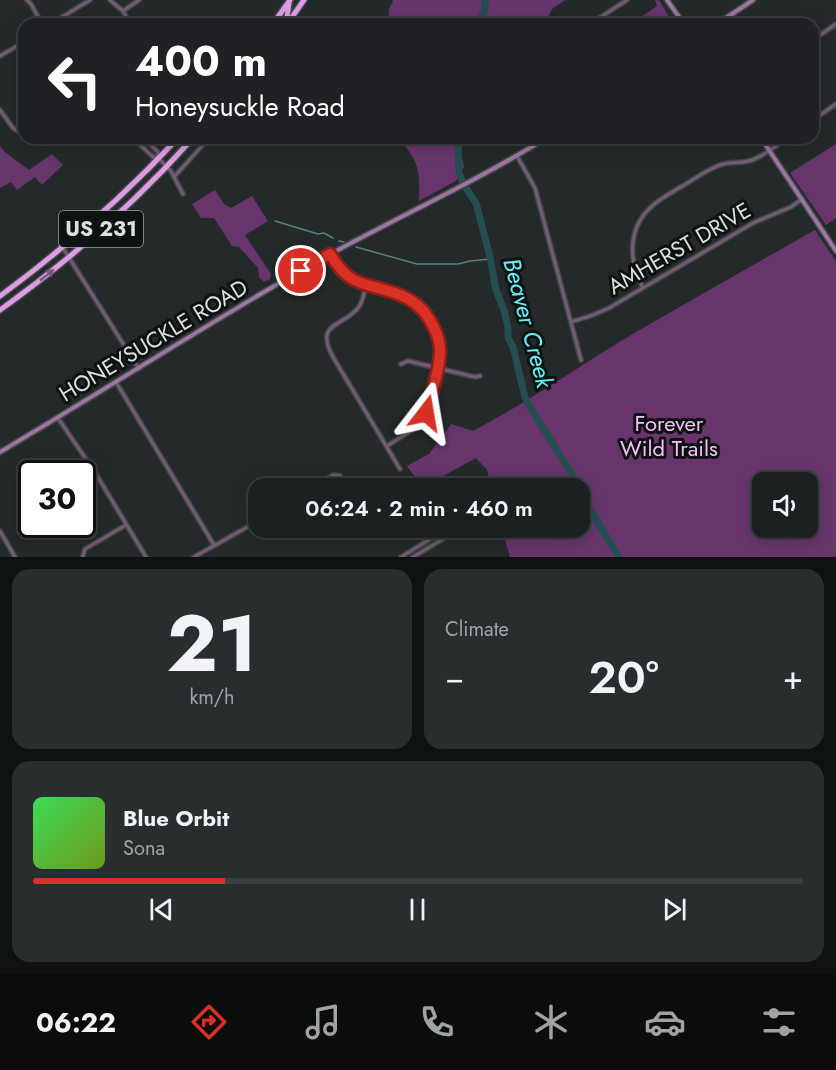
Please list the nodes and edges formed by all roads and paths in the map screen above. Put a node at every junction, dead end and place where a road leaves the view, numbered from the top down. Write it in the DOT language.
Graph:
graph roads {
  1 [pos="27,0"];
  2 [pos="90,0"];
  3 [pos="110,0"];
  4 [pos="139,0"];
  5 [pos="304,0"];
  6 [pos="627,0"];
  7 [pos="667,0"];
  8 [pos="753,0"];
  9 [pos="289,1"];
  10 [pos="123,11"];
  11 [pos="39,18"];
  12 [pos="61,18"];
  13 [pos="127,18"];
  14 [pos="279,18"];
  15 [pos="287,18"];
  16 [pos="291,18"];
  17 [pos="599,18"];
  18 [pos="680,18"];
  19 [pos="726,18"];
  20 [pos="836,24"];
  21 [pos="819,36"];
  22 [pos="18,46"];
  23 [pos="0,56"];
  24 [pos="836,104"];
  25 [pos="0,110"];
  26 [pos="819,116"];
  27 [pos="18,131"];
  28 [pos="139,144"];
  29 [pos="150,144"];
  30 [pos="173,144"];
  31 [pos="188,144"];
  32 [pos="204,144"];
  33 [pos="536,144"];
  34 [pos="765,144"];
  35 [pos="778,144"];
  36 [pos="769,150"];
  37 [pos="517,156"];
  38 [pos="159,159"];
  39 [pos="167,167"];
  40 [pos="174,177"];
  41 [pos="183,194"];
  42 [pos="802,199"];
  43 [pos="62,248"];
  44 [pos="836,251"];
  45 [pos="330,254"];
  46 [pos="69,257"];
  47 [pos="366,285"];
  48 [pos="643,288"];
  49 [pos="0,296"];
  50 [pos="0,310"];
  51 [pos="571,322"];
  52 [pos="581,360"];
  53 [pos="401,364"];
  54 [pos="437,368"];
  55 [pos="139,369"];
  56 [pos="480,376"];
  57 [pos="116,382"];
  58 [pos="58,418"];
  59 [pos="387,446"];
  60 [pos="0,452"];
  61 [pos="400,469"];
  62 [pos="340,476"];
  63 [pos="328,478"];
  64 [pos="126,525"];
  65 [pos="248,526"];
  66 [pos="0,531"];
  67 [pos="432,538"];
  68 [pos="445,538"];
  69 [pos="214,545"];
  70 [pos="83,556"];
  71 [pos="15,557"];
  72 [pos="146,557"];
  73 [pos="194,557"];
  74 [pos="401,557"];
  75 [pos="413,557"];
  1 -- 11 [label="street"];
  2 -- 12 [label="street"];
  3 -- 10 [label="street"];
  4 -- 10 [label="street"];
  5 -- 16 [label="highway"];
  6 -- 17 [label="street"];
  7 -- 18 [label="main road"];
  8 -- 19 [label="main road"];
  9 -- 14 [label="highway"];
  9 -- 15 [label="highway"];
  10 -- 13 [label="street"];
  20 -- 21 [label="street"];
  22 -- 23 [label="street"];
  24 -- 26 [label="street"];
  25 -- 27 [label="street"];
  28 -- 38 [label="street"];
  29 -- 38 [label="street"];
  30 -- 38 [label="highway, US 231"];
  31 -- 39 [label="highway, US 231"];
  32 -- 40 [label="street"];
  33 -- 37 [label="main road, HONEYSUCKLE ROAD"];
  34 -- 36 [label="main road"];
  35 -- 36 [label="street"];
  36 -- 42 [label="main road"];
  36 -- 48 [label="street"];
  37 -- 45 [label="main road, HONEYSUCKLE ROAD"];
  37 -- 51 [label="street"];
  38 -- 39 [label="street"];
  38 -- 43 [label="highway, US 231"];
  39 -- 40 [label="street"];
  39 -- 46 [label="highway, US 231"];
  40 -- 41 [label="street"];
  42 -- 44 [label="main road"];
  42 -- 48 [label="street, AMHERST DRIVE"];
  43 -- 46 [label="street"];
  43 -- 49 [label="highway, US 231"];
  45 -- 47 [label="street"];
  45 -- 55 [label="main road, HONEYSUCKLE ROAD"];
  50 -- 46 [label="highway, US 231, one-way"];
  46 -- 55 [label="street"];
  47 -- 54 [label="street"];
  47 -- 59 [label="street"];
  48 -- 51 [label="street, AMHERST DRIVE"];
  51 -- 52 [label="street"];
  53 -- 54 [label="street"];
  54 -- 56 [label="street"];
  54 -- 59 [label="street"];
  55 -- 57 [label="main road, HONEYSUCKLE ROAD"];
  57 -- 58 [label="main road, HONEYSUCKLE ROAD"];
  57 -- 69 [label="street"];
  58 -- 60 [label="main road, HONEYSUCKLE ROAD"];
  58 -- 64 [label="street"];
  59 -- 61 [label="street"];
  62 -- 63 [label="street"];
  64 -- 70 [label="street"];
  64 -- 72 [label="street"];
  65 -- 69 [label="street"];
  66 -- 71 [label="street"];
  67 -- 74 [label="street"];
  68 -- 75 [label="street"];
  69 -- 73 [label="street"];
}
